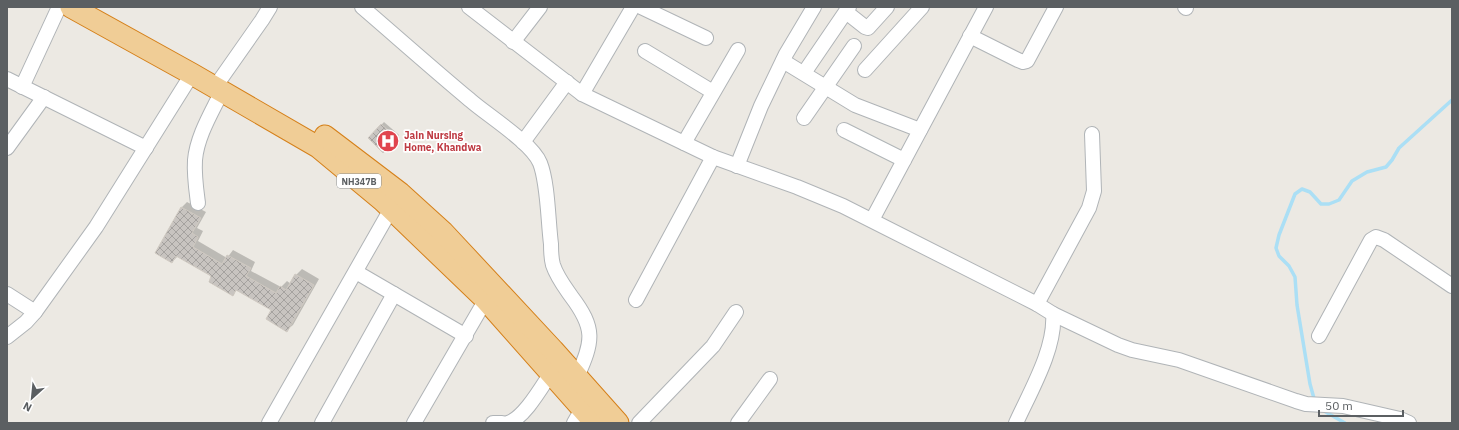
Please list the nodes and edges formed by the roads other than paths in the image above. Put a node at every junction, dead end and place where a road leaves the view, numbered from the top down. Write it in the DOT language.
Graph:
graph roads {
  1 [pos="60,7"];
  2 [pos="71,7"];
  3 [pos="97,7"];
  4 [pos="270,7"];
  5 [pos="362,7"];
  6 [pos="469,7"];
  7 [pos="540,7"];
  8 [pos="633,7"];
  9 [pos="642,7"];
  10 [pos="814,7"];
  11 [pos="887,7"];
  12 [pos="922,7"];
  13 [pos="1056,7"];
  14 [pos="848,9"];
  15 [pos="982,9"];
  16 [pos="970,36"];
  17 [pos="706,38"];
  18 [pos="513,42"];
  19 [pos="854,46"];
  20 [pos="644,50"];
  21 [pos="738,50"];
  22 [pos="783,61"];
  23 [pos="865,70"];
  24 [pos="804,73"];
  25 [pos="192,74"];
  26 [pos="7,79"];
  27 [pos="567,82"];
  28 [pos="220,85"];
  29 [pos="22,87"];
  30 [pos="826,87"];
  31 [pos="713,92"];
  32 [pos="582,94"];
  33 [pos="44,97"];
  34 [pos="804,118"];
  35 [pos="844,130"];
  36 [pos="920,130"];
  37 [pos="1092,134"];
  38 [pos="523,142"];
  39 [pos="684,143"];
  40 [pos="7,148"];
  41 [pos="146,148"];
  42 [pos="713,157"];
  43 [pos="904,160"];
  44 [pos="738,166"];
  45 [pos="396,201"];
  46 [pos="198,203"];
  47 [pos="872,220"];
  48 [pos="356,272"];
  49 [pos="1452,286"];
  50 [pos="490,293"];
  51 [pos="7,294"];
  52 [pos="394,294"];
  53 [pos="636,300"];
  54 [pos="1037,304"];
  55 [pos="35,312"];
  56 [pos="736,312"];
  57 [pos="1053,314"];
  58 [pos="466,336"];
  59 [pos="1319,336"];
  60 [pos="7,337"];
  61 [pos="551,374"];
  62 [pos="577,376"];
  63 [pos="770,379"];
  64 [pos="586,412"];
  65 [pos="269,423"];
  66 [pos="322,423"];
  67 [pos="414,423"];
  68 [pos="495,423"];
  69 [pos="502,423"];
  70 [pos="508,423"];
  71 [pos="618,423"];
  72 [pos="639,423"];
  73 [pos="738,423"];
  74 [pos="1016,423"];
  75 [pos="1409,423"];
  1 -- 29 [label="street"];
  2 -- 25 [label="highway, NH347B"];
  3 -- 28 [label="highway, NH347B"];
  4 -- 28 [label="street"];
  5 -- 38 [label="street"];
  6 -- 18 [label="street"];
  7 -- 18 [label="street"];
  8 -- 32 [label="street"];
  9 -- 17 [label="street"];
  10 -- 22 [label="street"];
  11 -- 14 [label="street"];
  12 -- 23 [label="street"];
  13 -- 16 [label="street"];
  14 -- 24 [label="street"];
  15 -- 16 [label="street"];
  16 -- 36 [label="street"];
  18 -- 27 [label="street"];
  19 -- 30 [label="street"];
  20 -- 31 [label="street"];
  21 -- 31 [label="street"];
  22 -- 24 [label="street"];
  22 -- 44 [label="street"];
  24 -- 30 [label="street"];
  25 -- 28 [label="highway, NH347B"];
  25 -- 41 [label="street"];
  26 -- 29 [label="street"];
  27 -- 32 [label="street"];
  27 -- 38 [label="street"];
  28 -- 45 [label="highway, NH347B"];
  28 -- 46 [label="street"];
  29 -- 33 [label="street"];
  30 -- 34 [label="street"];
  30 -- 36 [label="street"];
  31 -- 39 [label="street"];
  32 -- 39 [label="street"];
  33 -- 40 [label="street"];
  33 -- 41 [label="street"];
  35 -- 43 [label="street"];
  36 -- 43 [label="street"];
  37 -- 54 [label="street"];
  38 -- 62 [label="street"];
  39 -- 42 [label="street"];
  41 -- 55 [label="street"];
  42 -- 44 [label="street"];
  42 -- 53 [label="street"];
  43 -- 47 [label="street"];
  44 -- 47 [label="street"];
  45 -- 48 [label="street"];
  45 -- 50 [label="highway, NH347B"];
  47 -- 54 [label="street"];
  48 -- 52 [label="street"];
  48 -- 65 [label="street"];
  49 -- 59 [label="street"];
  50 -- 58 [label="street"];
  50 -- 61 [label="highway, NH347B"];
  50 -- 62 [label="highway, NH347B"];
  51 -- 55 [label="street"];
  52 -- 58 [label="street"];
  52 -- 66 [label="street"];
  54 -- 57 [label="street"];
  55 -- 60 [label="street"];
  56 -- 72 [label="street"];
  57 -- 74 [label="street"];
  57 -- 75 [label="street"];
  58 -- 67 [label="street"];
  61 -- 64 [label="highway, NH347B"];
  61 -- 70 [label="street"];
  62 -- 64 [label="highway, NH347B"];
  63 -- 73 [label="street"];
  64 -- 71 [label="highway, NH347B"];
  68 -- 69 [label="street"];
}
